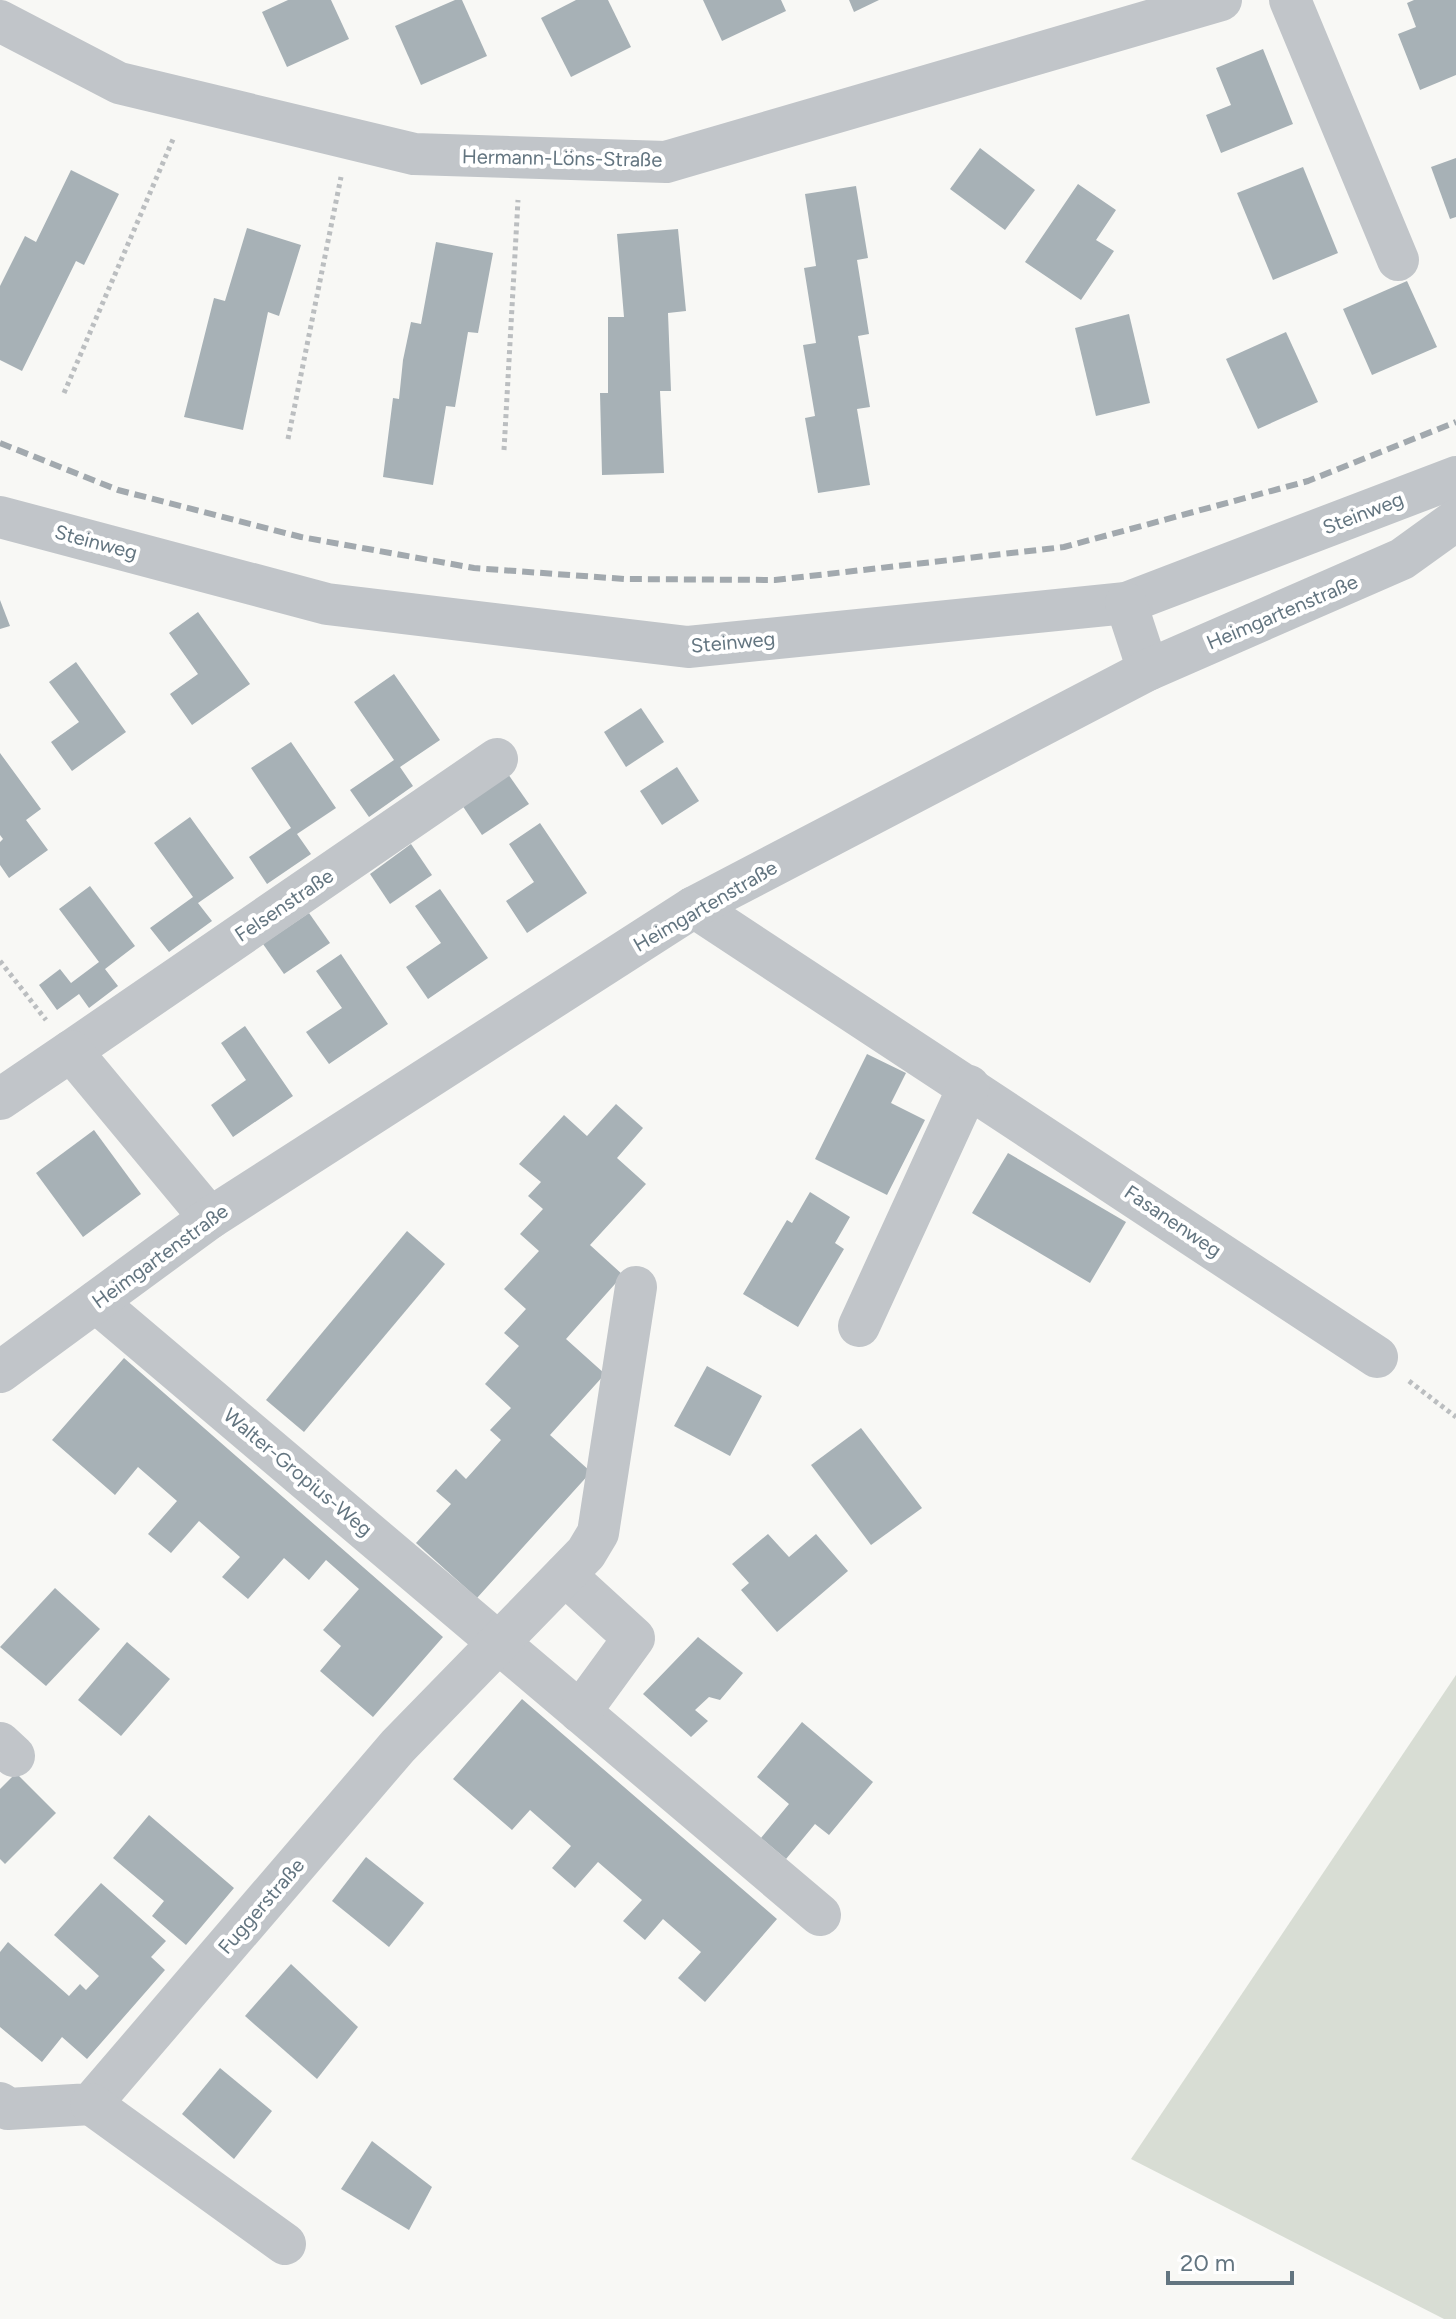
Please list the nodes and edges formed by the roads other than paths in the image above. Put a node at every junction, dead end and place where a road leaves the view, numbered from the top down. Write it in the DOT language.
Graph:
graph roads {
  1 [pos="1221,0"];
  2 [pos="1290,0"];
  3 [pos="0,21"];
  4 [pos="1398,260"];
  5 [pos="1456,477"];
  6 [pos="0,517"];
  7 [pos="1456,520"];
  8 [pos="1126,603"];
  9 [pos="1148,670"];
  10 [pos="497,759"];
  11 [pos="694,907"];
  12 [pos="71,1051"];
  13 [pos="969,1086"];
  14 [pos="0,1099"];
  15 [pos="210,1218"];
  16 [pos="636,1287"];
  17 [pos="96,1302"];
  18 [pos="859,1326"];
  19 [pos="1377,1357"];
  20 [pos="0,1372"];
  21 [pos="565,1575"];
  22 [pos="500,1643"];
  23 [pos="580,1712"];
  24 [pos="820,1915"];
  25 [pos="0,2103"];
  26 [pos="91,2104"];
  27 [pos="285,2244"];
  1 -- 3 [label="street, Hermann-Löns-Straße"];
  2 -- 4 [label="street"];
  5 -- 8 [label="street, Steinweg"];
  6 -- 8 [label="street, Steinweg"];
  7 -- 9 [label="street, Heimgartenstraße"];
  8 -- 9 [label="street"];
  9 -- 11 [label="street, Heimgartenstraße"];
  10 -- 12 [label="street, Felsenstraße"];
  11 -- 13 [label="street, Fasanenweg"];
  11 -- 15 [label="street, Heimgartenstraße"];
  12 -- 14 [label="street, Felsenstraße"];
  12 -- 15 [label="street"];
  13 -- 18 [label="street"];
  13 -- 19 [label="street, Fasanenweg"];
  15 -- 17 [label="street, Heimgartenstraße"];
  16 -- 21 [label="street"];
  17 -- 20 [label="street, Heimgartenstraße"];
  17 -- 22 [label="street, Walter-Gropius-Weg"];
  21 -- 22 [label="street"];
  21 -- 23 [label="street"];
  22 -- 23 [label="street, Walter-Gropius-Weg"];
  22 -- 26 [label="street, Fuggerstraße"];
  23 -- 24 [label="street, Walter-Gropius-Weg"];
  25 -- 26 [label="street"];
  26 -- 27 [label="street"];
}
